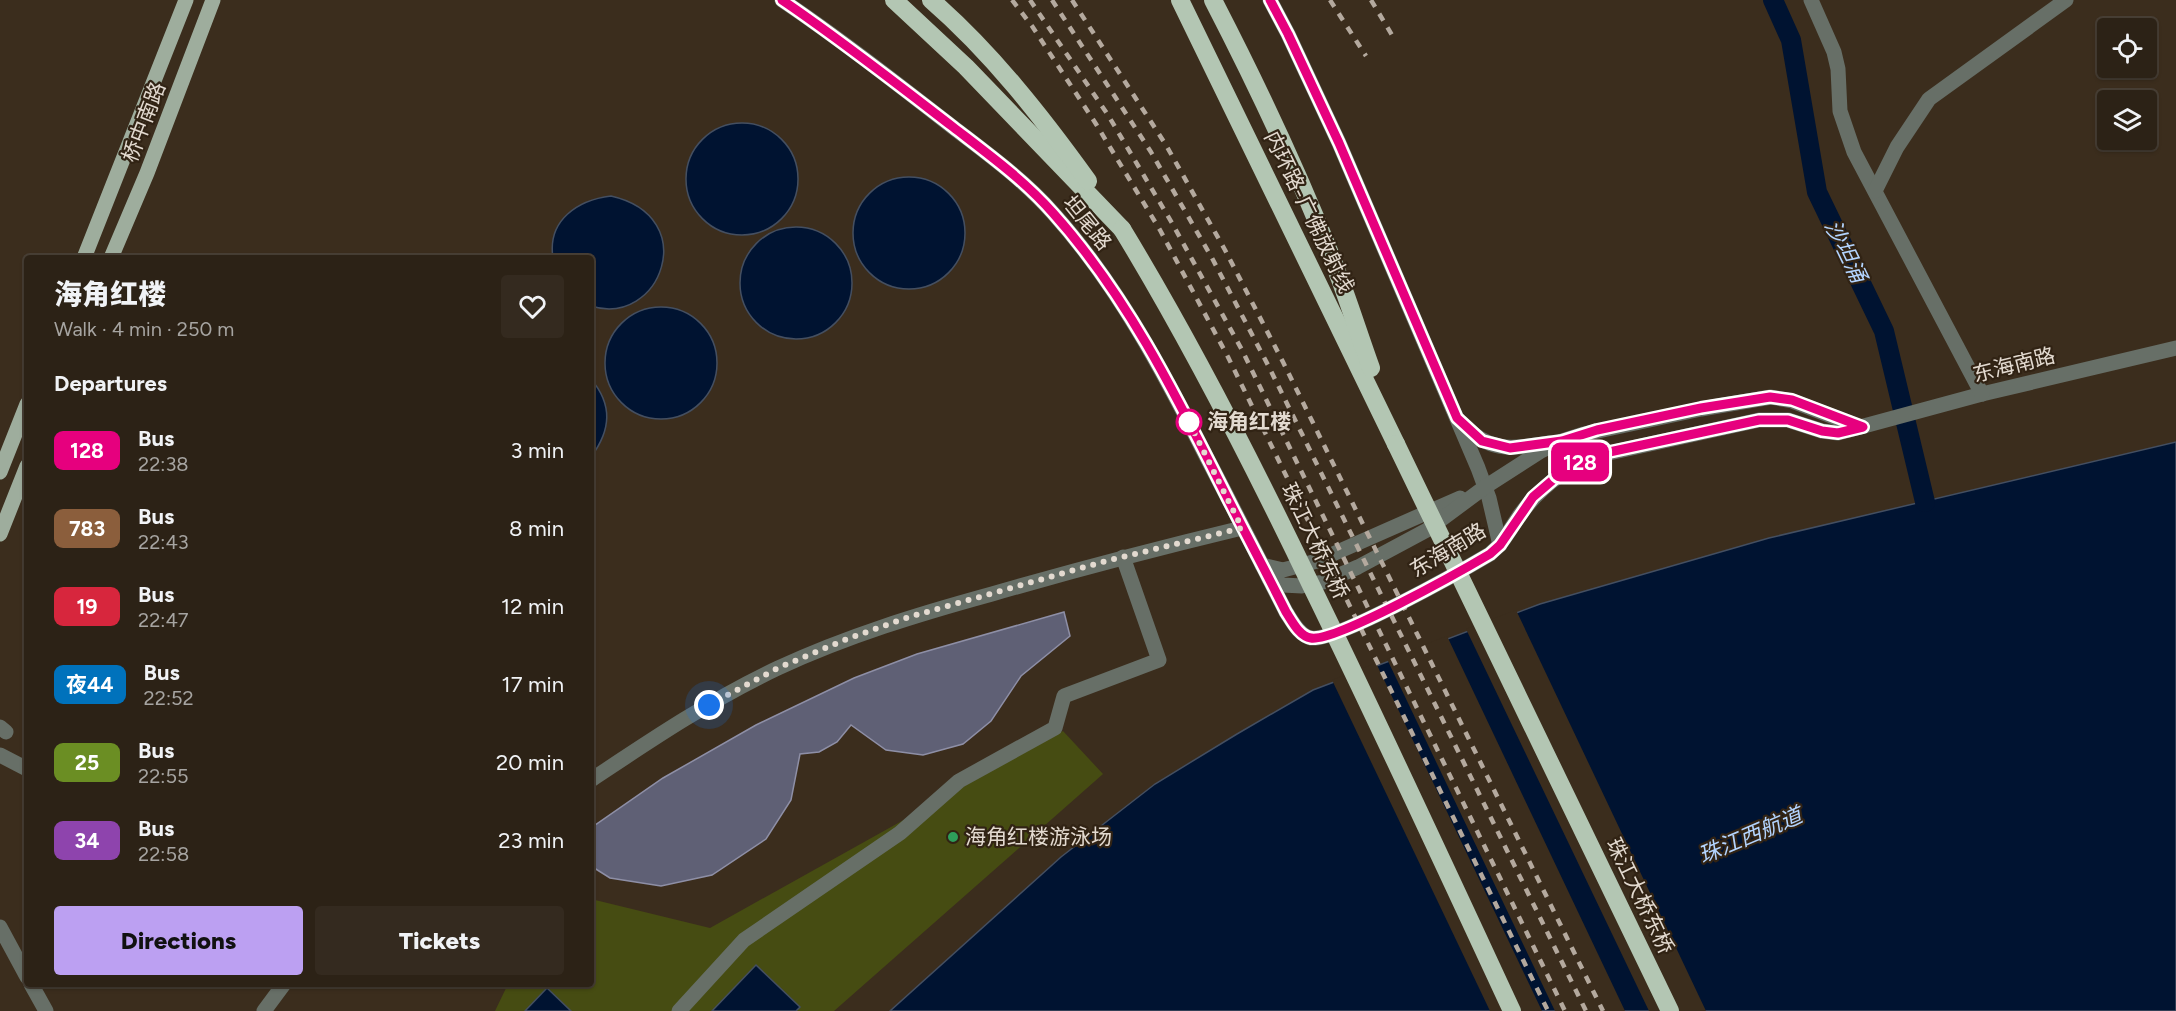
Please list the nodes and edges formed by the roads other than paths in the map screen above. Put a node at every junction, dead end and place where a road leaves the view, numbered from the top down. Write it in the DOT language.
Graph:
graph roads {
  1 [pos="186,0"];
  2 [pos="213,0"];
  3 [pos="782,0"];
  4 [pos="894,0"];
  5 [pos="931,0"];
  6 [pos="1180,0"];
  7 [pos="1213,0"];
  8 [pos="1270,0"];
  9 [pos="1811,0"];
  10 [pos="2066,0"];
  11 [pos="1875,191"];
  12 [pos="1122,229"];
  13 [pos="85,255"];
  14 [pos="112,255"];
  15 [pos="2176,348"];
  16 [pos="1982,394"];
  17 [pos="24,412"];
  18 [pos="1457,418"];
  19 [pos="1863,427"];
  20 [pos="1562,441"];
  21 [pos="1396,444"];
  22 [pos="0,472"];
  23 [pos="24,474"];
  24 [pos="1485,487"];
  25 [pos="1242,528"];
  26 [pos="0,534"];
  27 [pos="1500,545"];
  28 [pos="1123,557"];
  29 [pos="1266,572"];
  30 [pos="0,755"];
  31 [pos="24,767"];
  32 [pos="594,778"];
  33 [pos="0,927"];
  34 [pos="24,971"];
  35 [pos="33,987"];
  36 [pos="282,987"];
  37 [pos="46,1011"];
  38 [pos="264,1011"];
  39 [pos="680,1011"];
  40 [pos="1512,1011"];
  41 [pos="1670,1011"];
  1 -- 13 [label="main road, 桥中南路"];
  2 -- 14 [label="main road, 桥中南路"];
  3 -- 25 [label="street, 坦尾路"];
  4 -- 12 [label="highway"];
  5 -- 12 [label="highway"];
  6 -- 21 [label="highway, 内环路-广佛放射线"];
  7 -- 21 [label="highway"];
  8 -- 18 [label="street"];
  9 -- 11 [label="street"];
  10 -- 11 [label="street"];
  11 -- 16 [label="street"];
  12 -- 40 [label="highway, 珠江大桥东桥, bridge"];
  15 -- 16 [label="street, 东海南路"];
  16 -- 19 [label="street, 东海南路"];
  17 -- 22 [label="main road"];
  18 -- 20 [label="street"];
  18 -- 24 [label="street"];
  19 -- 20 [label="street, 东海南路"];
  19 -- 27 [label="street, 东海南路"];
  20 -- 24 [label="street, 东海南路"];
  21 -- 41 [label="highway, 珠江大桥东桥, bridge"];
  23 -- 26 [label="main road"];
  24 -- 27 [label="street"];
  24 -- 29 [label="street"];
  24 -- 29 [label="street, 东海南路"];
  25 -- 28 [label="street"];
  25 -- 29 [label="street, 东海南路"];
  27 -- 29 [label="street, 东海南路"];
  28 -- 32 [label="street"];
  28 -- 39 [label="street"];
  30 -- 31 [label="street"];
  33 -- 34 [label="street"];
  35 -- 37 [label="street"];
  36 -- 38 [label="street"];
}
